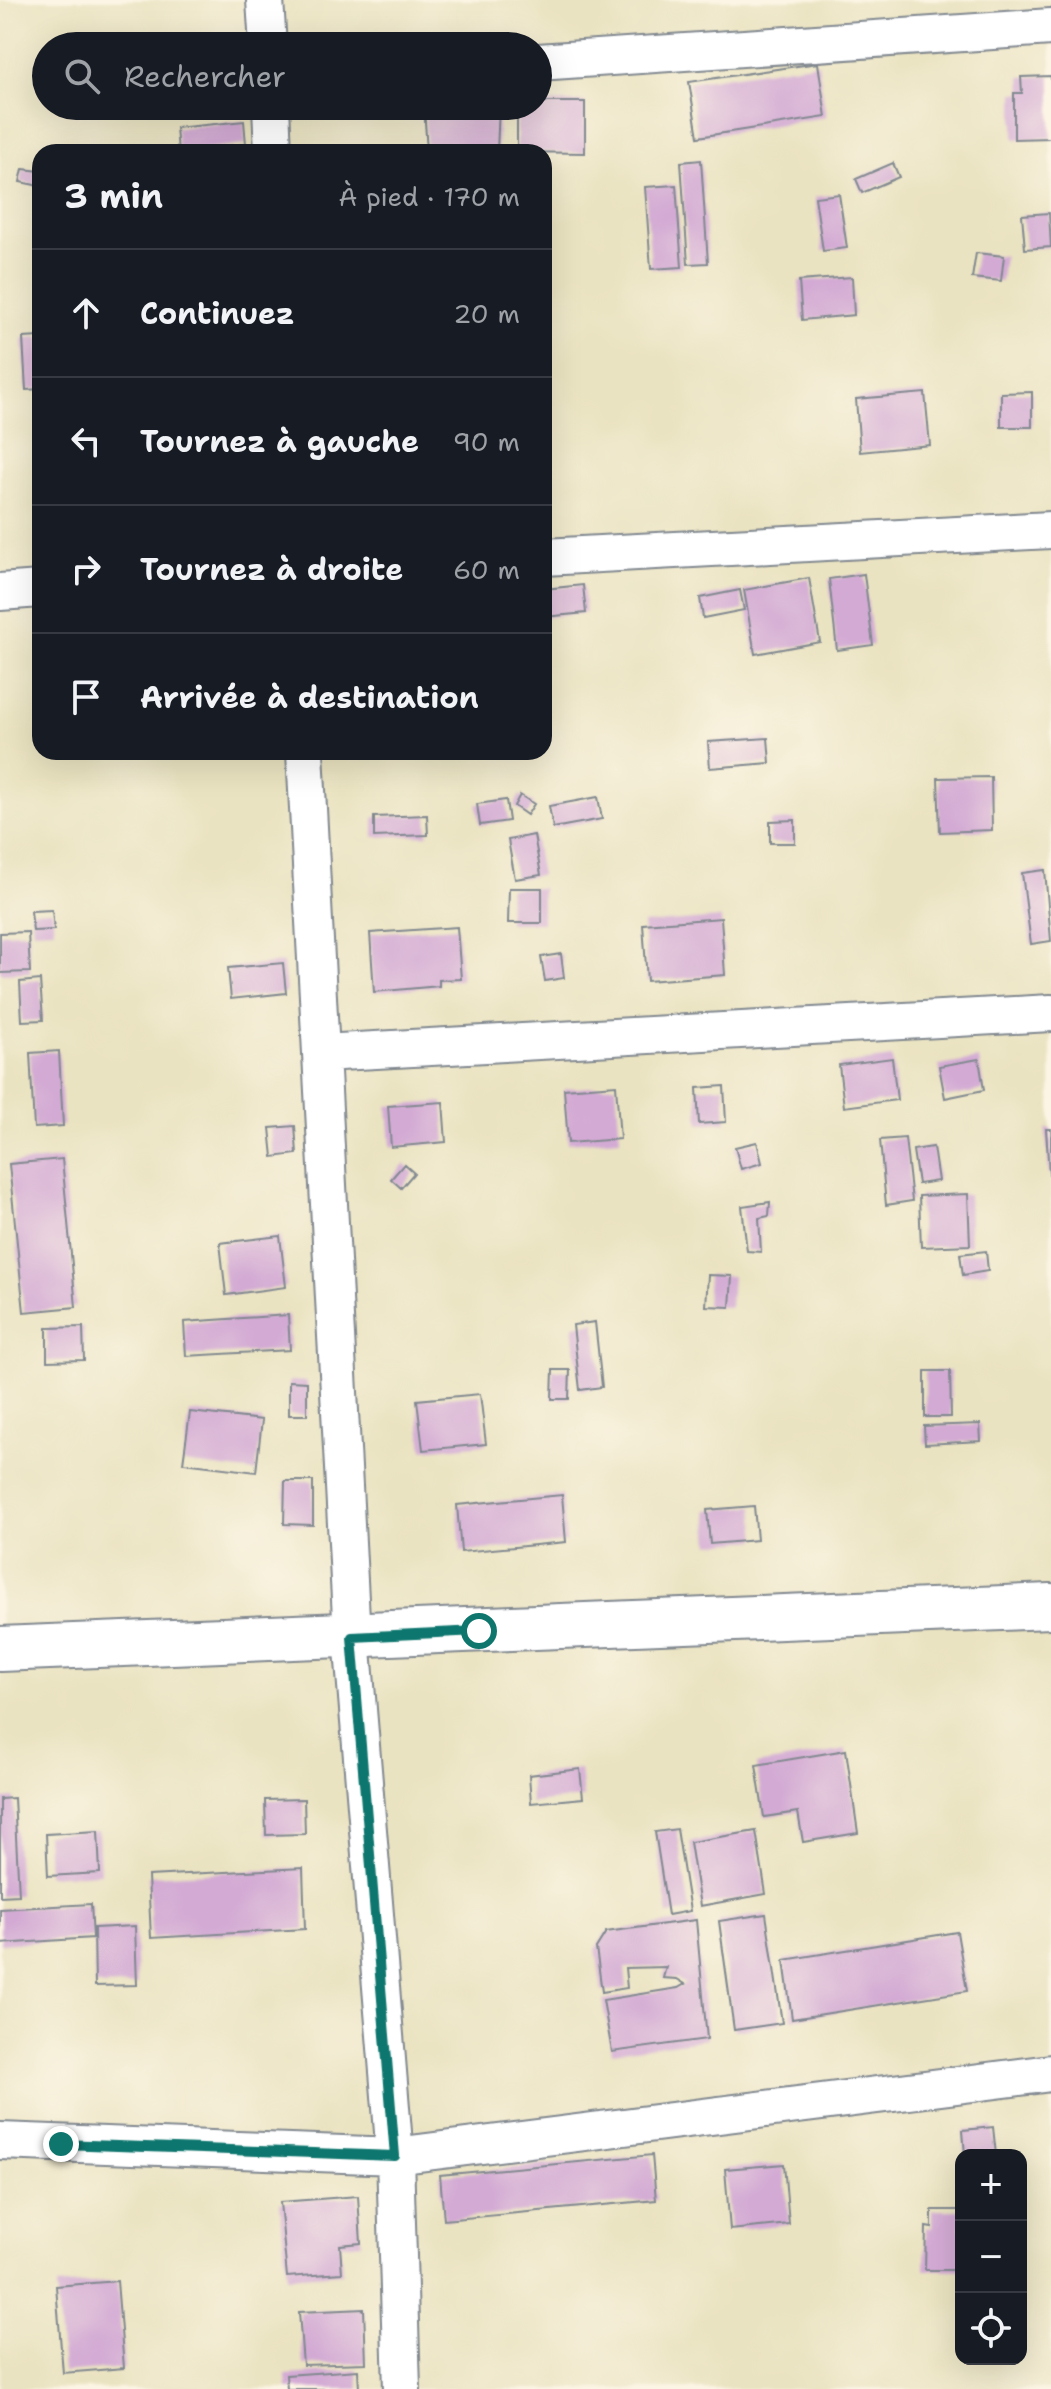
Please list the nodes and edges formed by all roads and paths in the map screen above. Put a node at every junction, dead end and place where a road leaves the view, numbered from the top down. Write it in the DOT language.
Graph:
graph roads {
  1 [pos="265,0"];
  2 [pos="1051,27"];
  3 [pos="267,32"];
  4 [pos="552,61"];
  5 [pos="272,120"];
  6 [pos="273,144"];
  7 [pos="1051,530"];
  8 [pos="552,557"];
  9 [pos="32,590"];
  10 [pos="0,592"];
  11 [pos="305,760"];
  12 [pos="1051,1013"];
  13 [pos="321,1053"];
  14 [pos="1051,1606"];
  15 [pos="352,1637"];
  16 [pos="0,1649"];
  17 [pos="1051,2073"];
  18 [pos="0,2141"];
  19 [pos="395,2156"];
  20 [pos="402,2389"];
  1 -- 3 [label="street"];
  2 -- 4 [label="street"];
  5 -- 6 [label="street"];
  7 -- 8 [label="street"];
  9 -- 10 [label="street"];
  11 -- 13 [label="street"];
  12 -- 13 [label="street"];
  13 -- 15 [label="street"];
  14 -- 15 [label="main road"];
  15 -- 16 [label="main road"];
  15 -- 19 [label="street"];
  17 -- 19 [label="street"];
  18 -- 19 [label="street"];
  19 -- 20 [label="street"];
}
